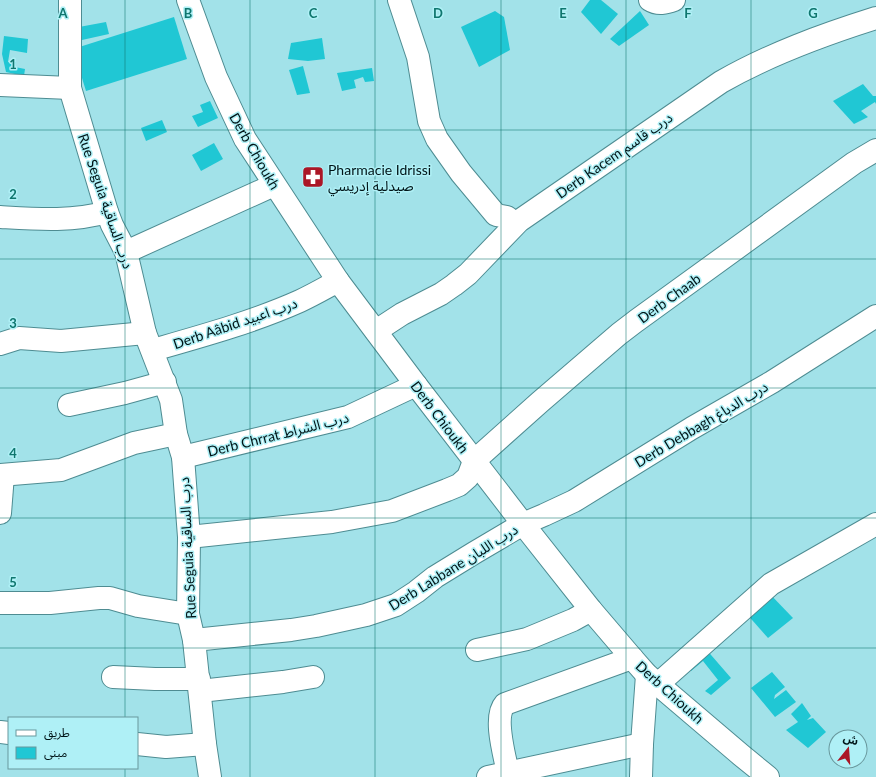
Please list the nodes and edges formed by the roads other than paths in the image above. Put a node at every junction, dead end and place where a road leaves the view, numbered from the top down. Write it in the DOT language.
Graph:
graph roads {
  1 [pos="70,0"];
  2 [pos="188,0"];
  3 [pos="399,0"];
  4 [pos="650,0"];
  5 [pos="674,0"];
  6 [pos="876,18"];
  7 [pos="0,85"];
  8 [pos="70,88"];
  9 [pos="876,150"];
  10 [pos="274,185"];
  11 [pos="107,212"];
  12 [pos="0,217"];
  13 [pos="515,224"];
  14 [pos="126,252"];
  15 [pos="338,281"];
  16 [pos="876,316"];
  17 [pos="376,331"];
  18 [pos="149,342"];
  19 [pos="0,344"];
  20 [pos="165,382"];
  21 [pos="416,385"];
  22 [pos="69,405"];
  23 [pos="176,434"];
  24 [pos="183,458"];
  25 [pos="474,462"];
  26 [pos="1,475"];
  27 [pos="0,513"];
  28 [pos="522,524"];
  29 [pos="876,524"];
  30 [pos="189,537"];
  31 [pos="0,603"];
  32 [pos="591,610"];
  33 [pos="188,614"];
  34 [pos="194,640"];
  35 [pos="477,650"];
  36 [pos="632,658"];
  37 [pos="113,677"];
  38 [pos="313,677"];
  39 [pos="653,680"];
  40 [pos="199,685"];
  41 [pos="138,744"];
  42 [pos="205,744"];
  43 [pos="642,744"];
  44 [pos="504,775"];
  45 [pos="765,776"];
  46 [pos="210,777"];
  47 [pos="641,777"];
  1 -- 8 [label="street, Rue Seguia درب الساقية"];
  2 -- 10 [label="street, Derb Chioukh"];
  3 -- 13 [label="street"];
  4 -- 5 [label="street"];
  6 -- 13 [label="street, Derb Kacem درب قاسم"];
  7 -- 8 [label="street"];
  8 -- 11 [label="street, Rue Seguia درب الساقية"];
  9 -- 25 [label="street, Derb Chaab"];
  10 -- 14 [label="street"];
  10 -- 15 [label="street, Derb Chioukh"];
  11 -- 12 [label="street"];
  11 -- 14 [label="street, Rue Seguia درب الساقية"];
  13 -- 17 [label="street, Derb Kacem درب قاسم"];
  14 -- 18 [label="street, Rue Seguia درب الساقية"];
  15 -- 17 [label="street, Derb Chioukh"];
  15 -- 18 [label="street, Derb Aâbid درب اعبيد"];
  16 -- 28 [label="street, Derb Debbagh درب الدباغ"];
  17 -- 21 [label="street, Derb Chioukh"];
  18 -- 19 [label="street, Derb Aâbid درب اعبيد"];
  18 -- 20 [label="street, Rue Seguia درب الساقية"];
  20 -- 22 [label="street"];
  20 -- 23 [label="street, Rue Seguia درب الساقية"];
  21 -- 24 [label="street, Derb Chrrat درب الشراط"];
  21 -- 25 [label="street, Derb Chioukh"];
  23 -- 24 [label="street, Rue Seguia درب الساقية"];
  23 -- 26 [label="street"];
  24 -- 30 [label="street, Rue Seguia درب الساقية"];
  25 -- 28 [label="street, Derb Chioukh"];
  25 -- 30 [label="street"];
  26 -- 27 [label="street"];
  28 -- 32 [label="street, Derb Chioukh"];
  28 -- 34 [label="street, Derb Labbane درب اللبان"];
  29 -- 39 [label="street"];
  30 -- 33 [label="street, Rue Seguia درب الساقية"];
  31 -- 33 [label="street"];
  32 -- 35 [label="street"];
  32 -- 36 [label="street, Derb Chioukh"];
  33 -- 34 [label="street, Rue Seguia درب الساقية"];
  34 -- 40 [label="street, Rue Seguia درب الساقية"];
  36 -- 39 [label="street, Derb Chioukh"];
  36 -- 44 [label="street"];
  37 -- 40 [label="street"];
  38 -- 40 [label="street"];
  39 -- 43 [label="street"];
  39 -- 45 [label="street, Derb Chioukh"];
  40 -- 42 [label="street, Rue Seguia درب الساقية"];
  41 -- 42 [label="street"];
  42 -- 46 [label="street, Rue Seguia درب الساقية"];
  43 -- 44 [label="street"];
  43 -- 47 [label="street"];
}
